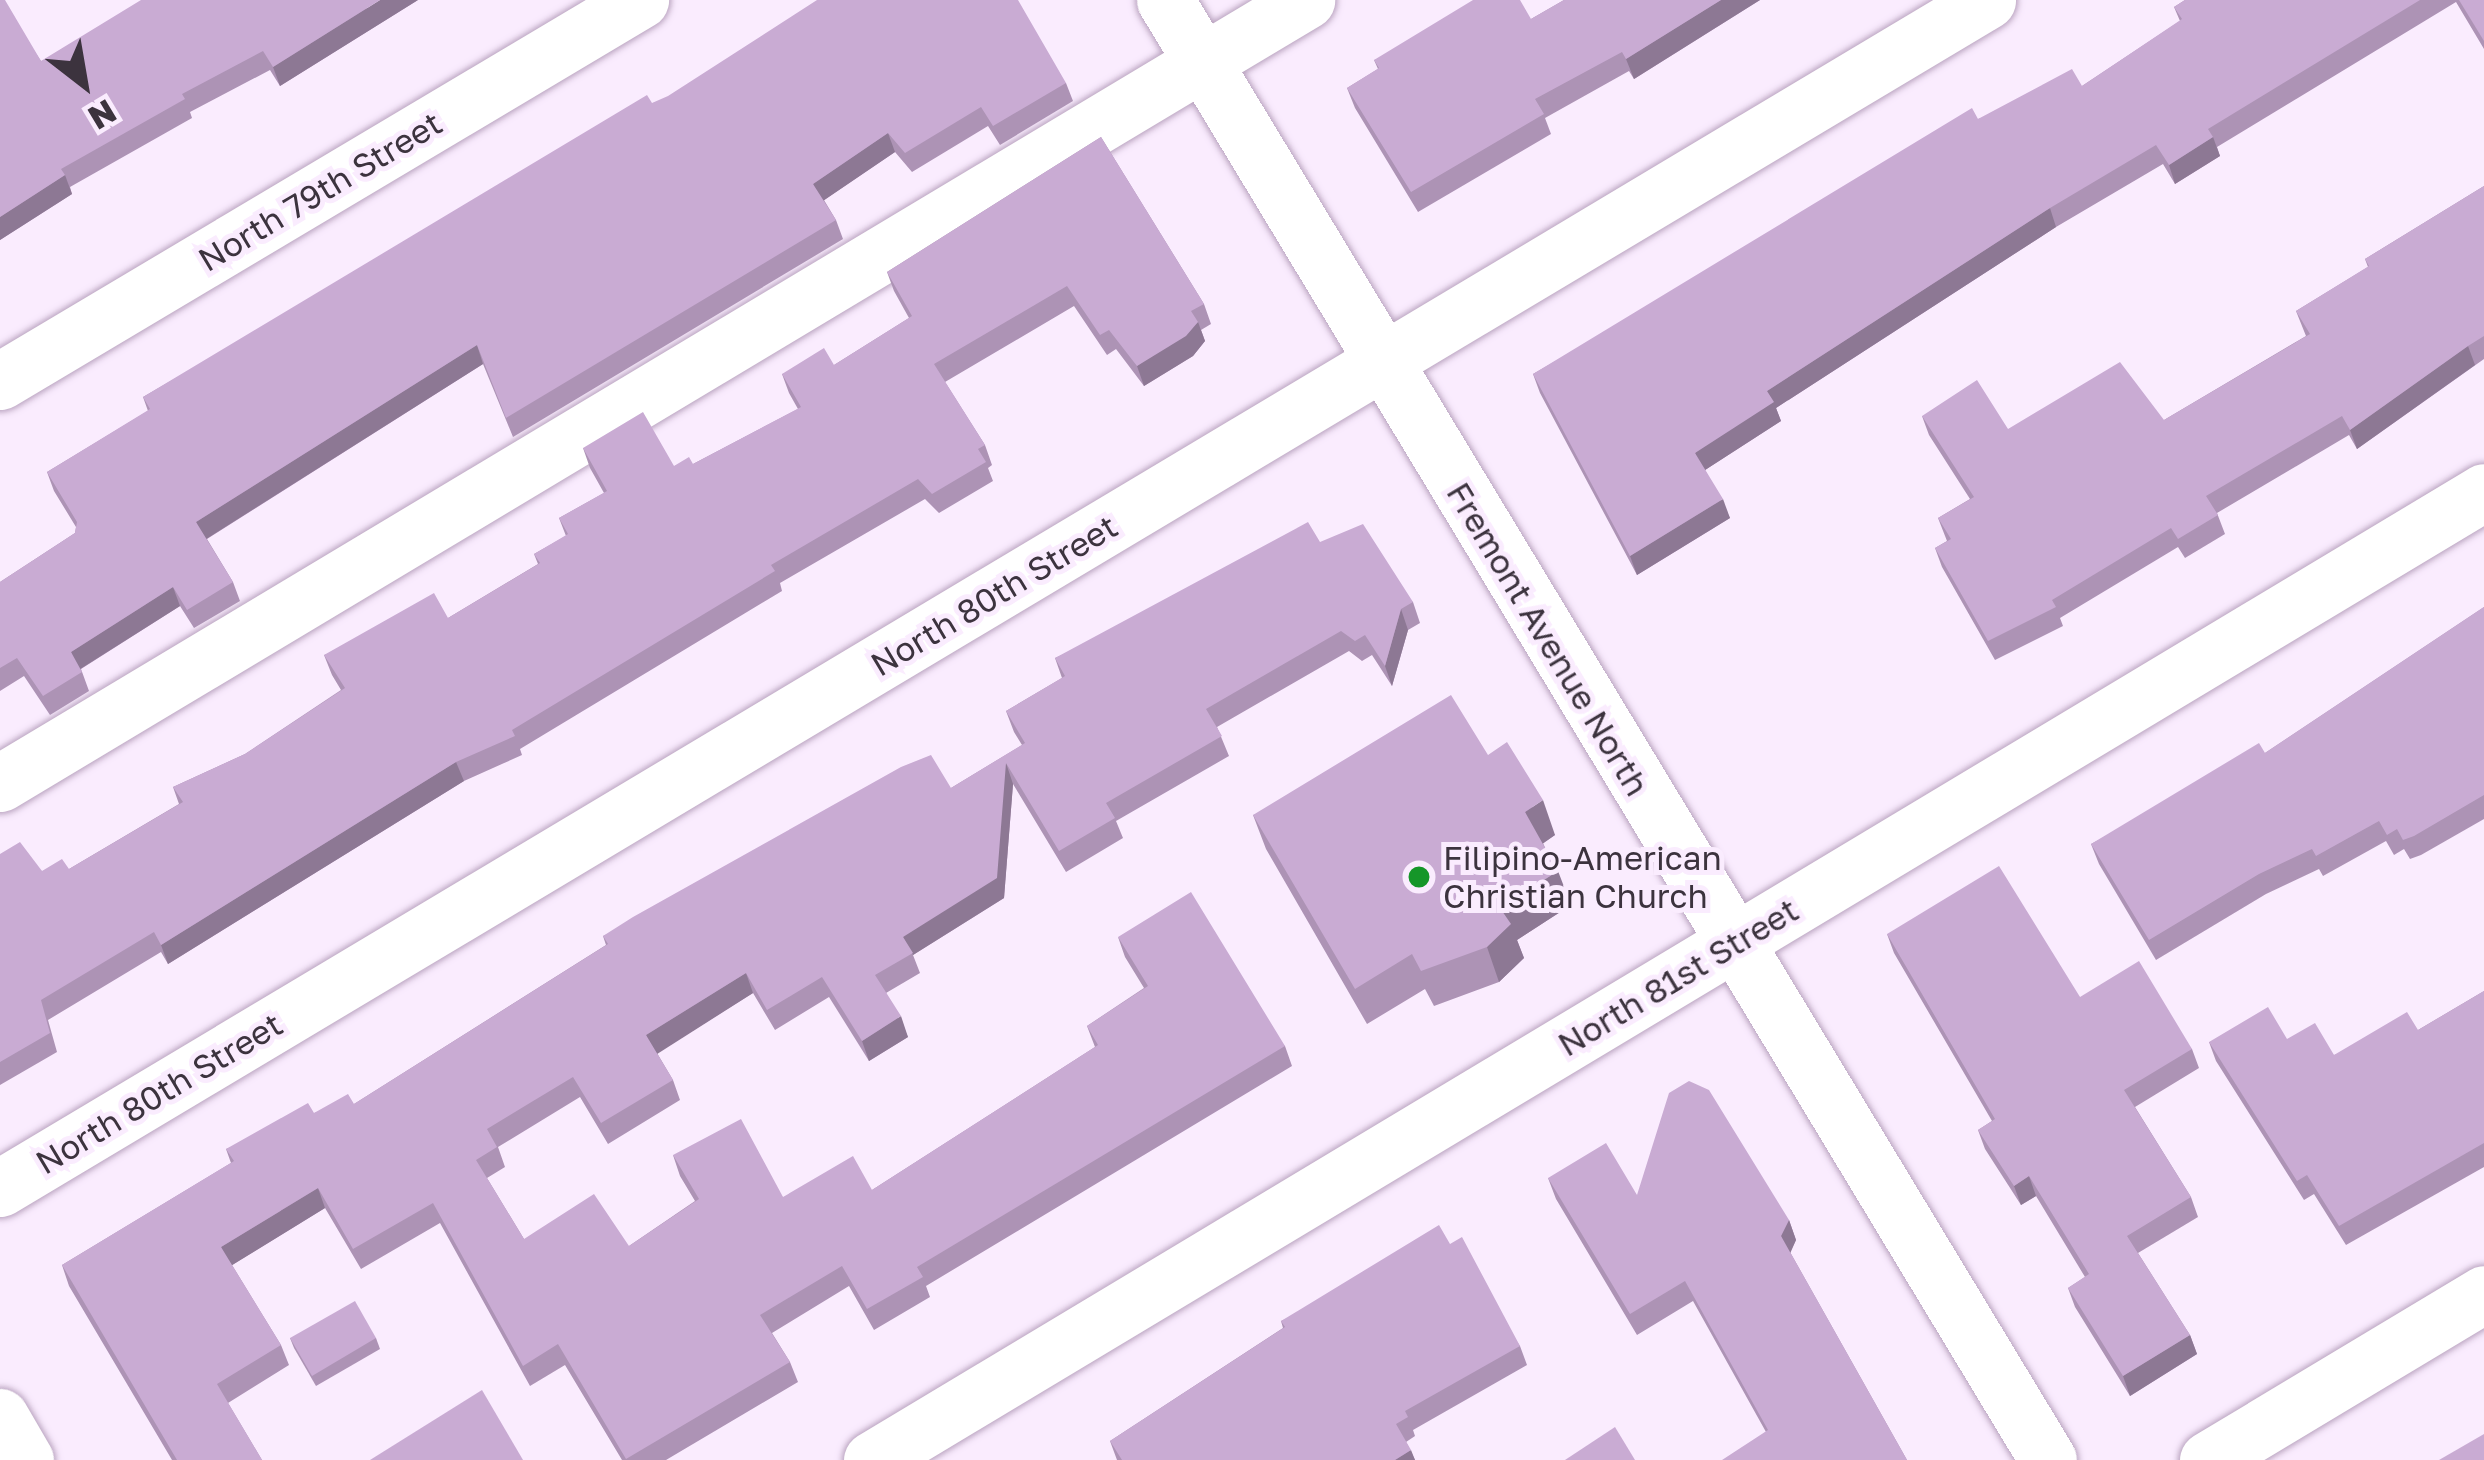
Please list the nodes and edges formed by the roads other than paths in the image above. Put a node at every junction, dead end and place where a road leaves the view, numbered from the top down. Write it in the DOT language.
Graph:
graph roads {
  1 [pos="640,0"];
  2 [pos="1165,0"];
  3 [pos="1306,0"];
  4 [pos="1987,0"];
  5 [pos="1202,63"];
  6 [pos="1382,364"];
  7 [pos="0,381"];
  8 [pos="2484,492"];
  9 [pos="0,783"];
  10 [pos="1732,946"];
  11 [pos="0,1188"];
  12 [pos="2484,1294"];
  13 [pos="0,1417"];
  14 [pos="26,1460"];
  15 [pos="872,1460"];
  16 [pos="2048,1460"];
  17 [pos="2208,1460"];
  1 -- 7 [label="street, North 79th Street"];
  2 -- 5 [label="street, Fremont Avenue North"];
  3 -- 5 [label="street"];
  4 -- 6 [label="street, North 80th Street"];
  5 -- 6 [label="street, Fremont Avenue North"];
  5 -- 9 [label="street"];
  6 -- 10 [label="street, Fremont Avenue North"];
  6 -- 11 [label="street, North 80th Street"];
  8 -- 10 [label="street, North 81st Street"];
  10 -- 15 [label="street, North 81st Street"];
  10 -- 16 [label="street, Fremont Avenue North"];
  12 -- 17 [label="street"];
  13 -- 14 [label="street"];
}
